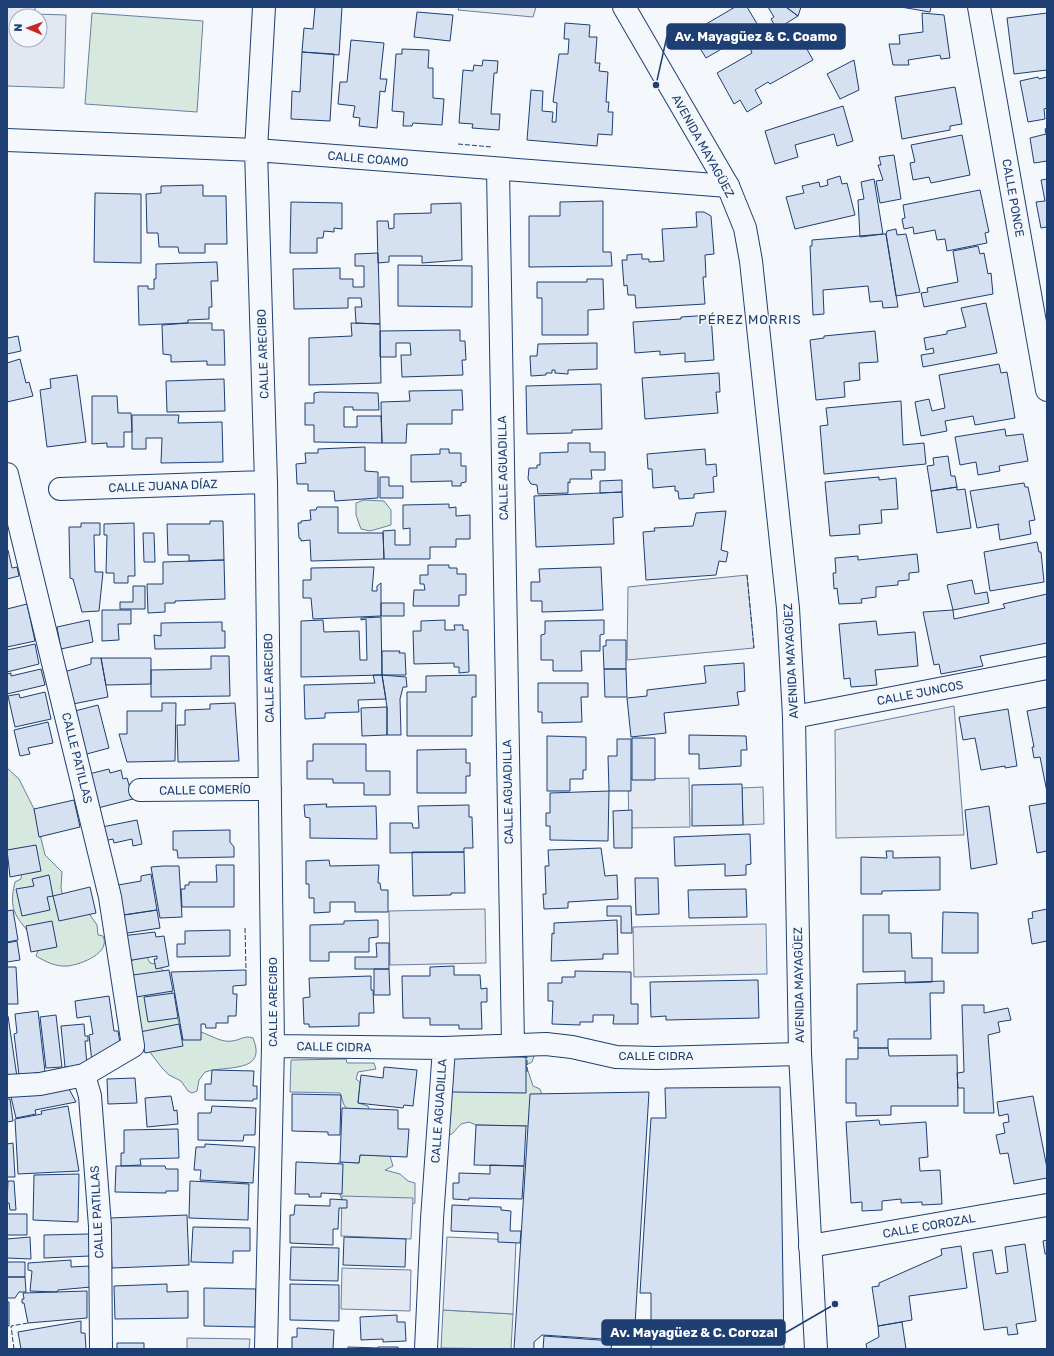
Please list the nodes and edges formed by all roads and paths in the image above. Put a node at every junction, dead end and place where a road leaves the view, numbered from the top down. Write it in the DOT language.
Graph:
graph roads {
  1 [pos="264,7"];
  2 [pos="624,7"];
  3 [pos="979,7"];
  4 [pos="7,140"];
  5 [pos="256,150"];
  6 [pos="498,170"];
  7 [pos="728,186"];
  8 [pos="1047,390"];
  9 [pos="7,474"];
  10 [pos="266,482"];
  11 [pos="60,489"];
  12 [pos="1047,668"];
  13 [pos="794,717"];
  14 [pos="270,789"];
  15 [pos="140,790"];
  16 [pos="513,1045"];
  17 [pos="273,1046"];
  18 [pos="444,1048"];
  19 [pos="800,1054"];
  20 [pos="84,1075"];
  21 [pos="7,1086"];
  22 [pos="1047,1205"];
  23 [pos="810,1246"];
  24 [pos="101,1349"];
  25 [pos="266,1349"];
  26 [pos="426,1349"];
  27 [pos="816,1349"];
  1 -- 5 [label="street, CALLE ARECIBO"];
  2 -- 7 [label="street, AVENIDA MAYAGÜEZ"];
  3 -- 8 [label="street, CALLE PONCE"];
  4 -- 5 [label="street, CALLE COAMO"];
  5 -- 6 [label="street, CALLE COAMO"];
  5 -- 10 [label="street, CALLE ARECIBO"];
  6 -- 7 [label="street, CALLE COAMO"];
  6 -- 16 [label="street, CALLE AGUADILLA"];
  7 -- 13 [label="street, AVENIDA MAYAGÜEZ"];
  9 -- 20 [label="street, CALLE PATILLAS"];
  10 -- 11 [label="street, CALLE JUANA DÍAZ"];
  10 -- 14 [label="street, CALLE ARECIBO"];
  12 -- 13 [label="street, CALLE JUNCOS"];
  13 -- 19 [label="street, AVENIDA MAYAGÜEZ"];
  14 -- 15 [label="street, CALLE COMERÍO"];
  14 -- 17 [label="street, CALLE ARECIBO"];
  16 -- 18 [label="street, CALLE AGUADILLA"];
  16 -- 19 [label="street, CALLE CIDRA"];
  17 -- 18 [label="street, CALLE CIDRA"];
  17 -- 25 [label="street, CALLE ARECIBO"];
  18 -- 26 [label="street, CALLE AGUADILLA"];
  19 -- 23 [label="street, AVENIDA MAYAGÜEZ"];
  20 -- 21 [label="street"];
  20 -- 24 [label="street, CALLE PATILLAS"];
  22 -- 23 [label="street, CALLE COROZAL"];
  23 -- 27 [label="street, AVENIDA MAYAGÜEZ"];
}
